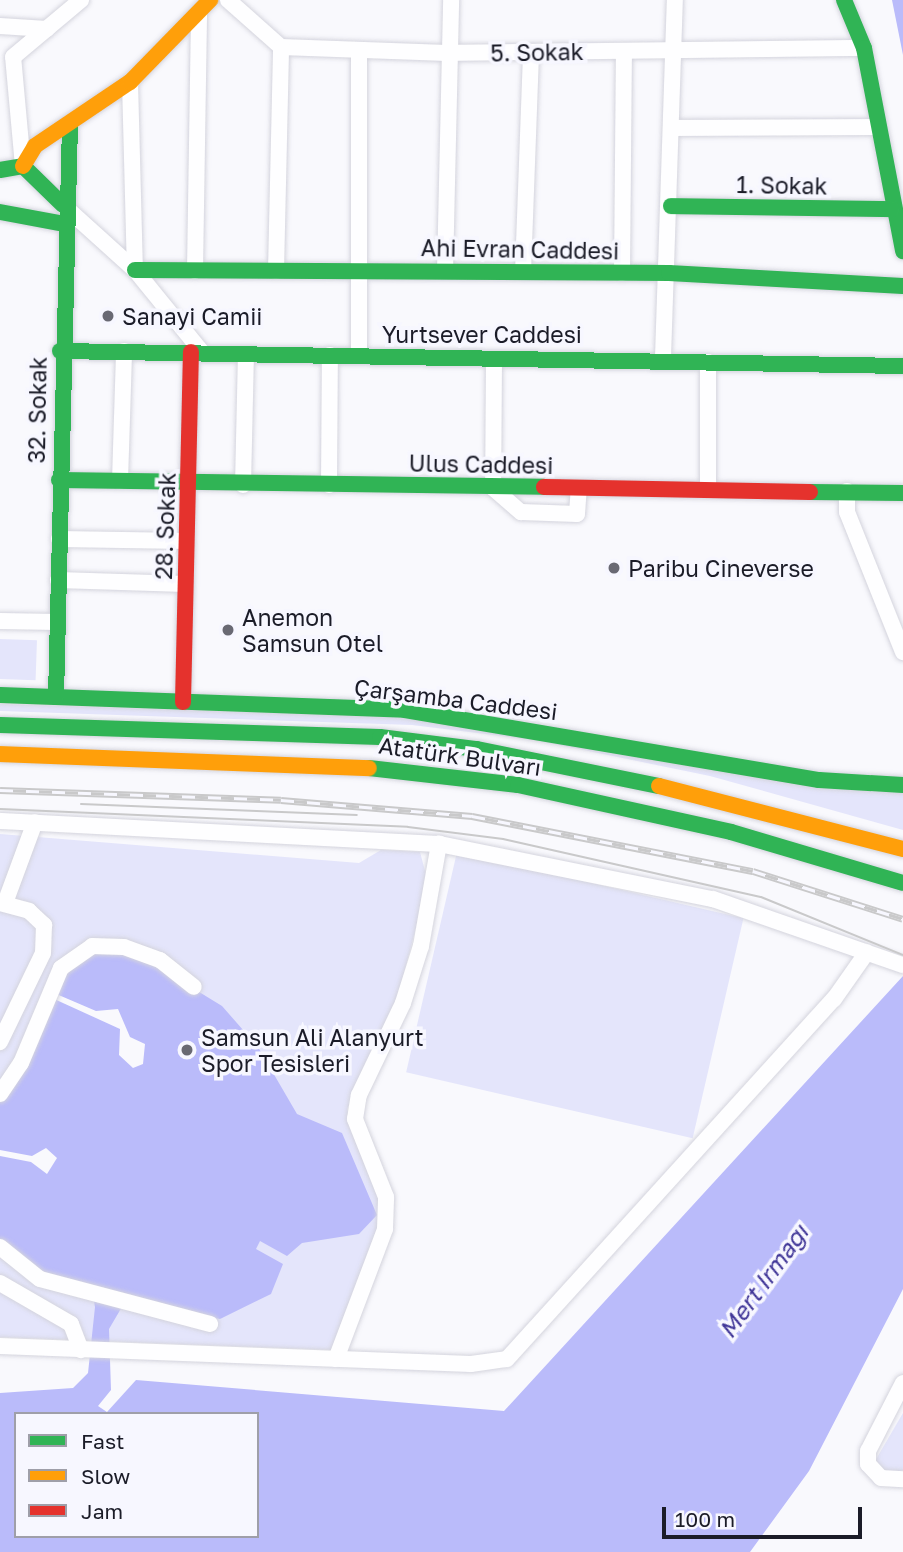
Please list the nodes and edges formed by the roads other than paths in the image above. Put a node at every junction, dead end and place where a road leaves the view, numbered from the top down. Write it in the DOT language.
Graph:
graph roads {
  1 [pos="81,0"];
  2 [pos="210,0"];
  3 [pos="228,0"];
  4 [pos="451,0"];
  5 [pos="675,0"];
  6 [pos="844,0"];
  7 [pos="199,15"];
  8 [pos="0,26"];
  9 [pos="47,29"];
  10 [pos="281,47"];
  11 [pos="864,48"];
  12 [pos="359,50"];
  13 [pos="675,50"];
  14 [pos="624,51"];
  15 [pos="530,52"];
  16 [pos="447,53"];
  17 [pos="130,82"];
  18 [pos="69,125"];
  19 [pos="876,127"];
  20 [pos="675,128"];
  21 [pos="23,166"];
  22 [pos="0,170"];
  23 [pos="64,205"];
  24 [pos="671,206"];
  25 [pos="892,209"];
  26 [pos="0,212"];
  27 [pos="64,224"];
  28 [pos="90,234"];
  29 [pos="903,251"];
  30 [pos="135,270"];
  31 [pos="195,271"];
  32 [pos="276,271"];
  33 [pos="363,271"];
  34 [pos="444,271"];
  35 [pos="523,272"];
  36 [pos="622,273"];
  37 [pos="669,273"];
  38 [pos="903,286"];
  39 [pos="60,351"];
  40 [pos="124,351"];
  41 [pos="196,352"];
  42 [pos="246,354"];
  43 [pos="330,355"];
  44 [pos="359,356"];
  45 [pos="663,357"];
  46 [pos="494,360"];
  47 [pos="708,362"];
  48 [pos="903,366"];
  49 [pos="59,480"];
  50 [pos="120,481"];
  51 [pos="188,484"];
  52 [pos="243,485"];
  53 [pos="329,485"];
  54 [pos="493,488"];
  55 [pos="579,488"];
  56 [pos="708,488"];
  57 [pos="847,491"];
  58 [pos="903,493"];
  59 [pos="59,539"];
  60 [pos="186,541"];
  61 [pos="58,580"];
  62 [pos="185,584"];
  63 [pos="0,621"];
  64 [pos="57,622"];
  65 [pos="903,652"];
  66 [pos="0,695"];
  67 [pos="56,696"];
  68 [pos="183,702"];
  69 [pos="0,725"];
  70 [pos="0,754"];
  71 [pos="901,780"];
  72 [pos="0,821"];
  73 [pos="35,822"];
  74 [pos="439,844"];
  75 [pos="903,849"];
  76 [pos="903,883"];
  77 [pos="2,903"];
  78 [pos="873,954"];
  79 [pos="903,965"];
  80 [pos="194,987"];
  81 [pos="0,1042"];
  82 [pos="0,1094"];
  83 [pos="0,1247"];
  84 [pos="0,1283"];
  85 [pos="210,1324"];
  86 [pos="0,1346"];
  87 [pos="80,1350"];
  88 [pos="336,1359"];
  89 [pos="903,1383"];
  90 [pos="903,1479"];
  1 -- 9 [label="street"];
  2 -- 7 [label="street"];
  3 -- 10 [label="street"];
  4 -- 16 [label="street"];
  5 -- 13 [label="street"];
  6 -- 11 [label="street"];
  7 -- 17 [label="street"];
  7 -- 31 [label="street"];
  8 -- 9 [label="street"];
  9 -- 21 [label="street"];
  10 -- 12 [label="street, 5. Sokak"];
  10 -- 32 [label="street"];
  11 -- 13 [label="street, 5. Sokak"];
  11 -- 19 [label="street"];
  12 -- 16 [label="street, 5. Sokak"];
  12 -- 33 [label="street"];
  13 -- 14 [label="street, 5. Sokak"];
  13 -- 20 [label="street"];
  14 -- 15 [label="street, 5. Sokak"];
  14 -- 36 [label="street"];
  15 -- 16 [label="street, 5. Sokak"];
  15 -- 35 [label="street"];
  16 -- 34 [label="street"];
  17 -- 18 [label="street"];
  17 -- 30 [label="street"];
  18 -- 21 [label="street"];
  18 -- 23 [label="street, 32. Sokak"];
  19 -- 20 [label="street"];
  19 -- 25 [label="street"];
  20 -- 24 [label="street"];
  21 -- 22 [label="street"];
  21 -- 23 [label="street"];
  23 -- 27 [label="street, 32. Sokak"];
  23 -- 28 [label="street"];
  24 -- 25 [label="street, 1. Sokak"];
  24 -- 37 [label="street"];
  25 -- 29 [label="street"];
  26 -- 27 [label="street"];
  27 -- 28 [label="street"];
  27 -- 39 [label="street, 32. Sokak"];
  28 -- 30 [label="street"];
  30 -- 31 [label="street, Ahi Evran Caddesi"];
  30 -- 41 [label="street"];
  31 -- 32 [label="street, Ahi Evran Caddesi"];
  32 -- 33 [label="street, Ahi Evran Caddesi"];
  33 -- 34 [label="street, Ahi Evran Caddesi"];
  33 -- 44 [label="street"];
  34 -- 35 [label="street, Ahi Evran Caddesi"];
  35 -- 36 [label="street, Ahi Evran Caddesi"];
  36 -- 37 [label="street, Ahi Evran Caddesi"];
  37 -- 38 [label="street, Ahi Evran Caddesi"];
  37 -- 45 [label="street"];
  39 -- 40 [label="street, Yurtsever Caddesi"];
  39 -- 49 [label="street, 32. Sokak"];
  40 -- 41 [label="street, Yurtsever Caddesi"];
  40 -- 50 [label="street"];
  41 -- 42 [label="street, Yurtsever Caddesi"];
  41 -- 51 [label="street, 28. Sokak"];
  42 -- 43 [label="street, Yurtsever Caddesi"];
  42 -- 52 [label="street"];
  43 -- 44 [label="street, Yurtsever Caddesi"];
  43 -- 53 [label="street"];
  44 -- 46 [label="street, Yurtsever Caddesi"];
  45 -- 46 [label="street, Yurtsever Caddesi"];
  45 -- 47 [label="street, Yurtsever Caddesi"];
  46 -- 54 [label="street"];
  47 -- 48 [label="street, Yurtsever Caddesi"];
  47 -- 56 [label="street"];
  49 -- 50 [label="street, Ulus Caddesi"];
  49 -- 59 [label="street, 32. Sokak"];
  50 -- 51 [label="street, Ulus Caddesi"];
  51 -- 52 [label="street, Ulus Caddesi"];
  51 -- 60 [label="street, 28. Sokak"];
  52 -- 53 [label="street, Ulus Caddesi"];
  53 -- 54 [label="street, Ulus Caddesi"];
  54 -- 55 [label="street, Ulus Caddesi"];
  54 -- 55 [label="street"];
  55 -- 56 [label="street, Ulus Caddesi"];
  56 -- 57 [label="street, Ulus Caddesi"];
  57 -- 58 [label="street, Ulus Caddesi"];
  57 -- 65 [label="street"];
  59 -- 60 [label="street"];
  59 -- 61 [label="street, 32. Sokak"];
  60 -- 62 [label="street, 28. Sokak"];
  61 -- 62 [label="street"];
  61 -- 64 [label="street, 32. Sokak"];
  62 -- 68 [label="street, 28. Sokak"];
  63 -- 64 [label="street"];
  64 -- 67 [label="street, 32. Sokak"];
  66 -- 67 [label="street, Çarşamba Caddesi"];
  67 -- 68 [label="street, Çarşamba Caddesi"];
  68 -- 71 [label="street, Çarşamba Caddesi"];
  69 -- 75 [label="street, Atatürk Bulvarı"];
  70 -- 76 [label="street, Atatürk Bulvarı"];
  72 -- 73 [label="street"];
  73 -- 74 [label="street"];
  73 -- 77 [label="street"];
  74 -- 78 [label="street"];
  74 -- 88 [label="street"];
  77 -- 81 [label="street"];
  78 -- 79 [label="street"];
  78 -- 88 [label="street"];
  80 -- 82 [label="street"];
  83 -- 85 [label="street"];
  84 -- 87 [label="street"];
  86 -- 87 [label="street"];
  87 -- 88 [label="street"];
  89 -- 90 [label="street"];
}
